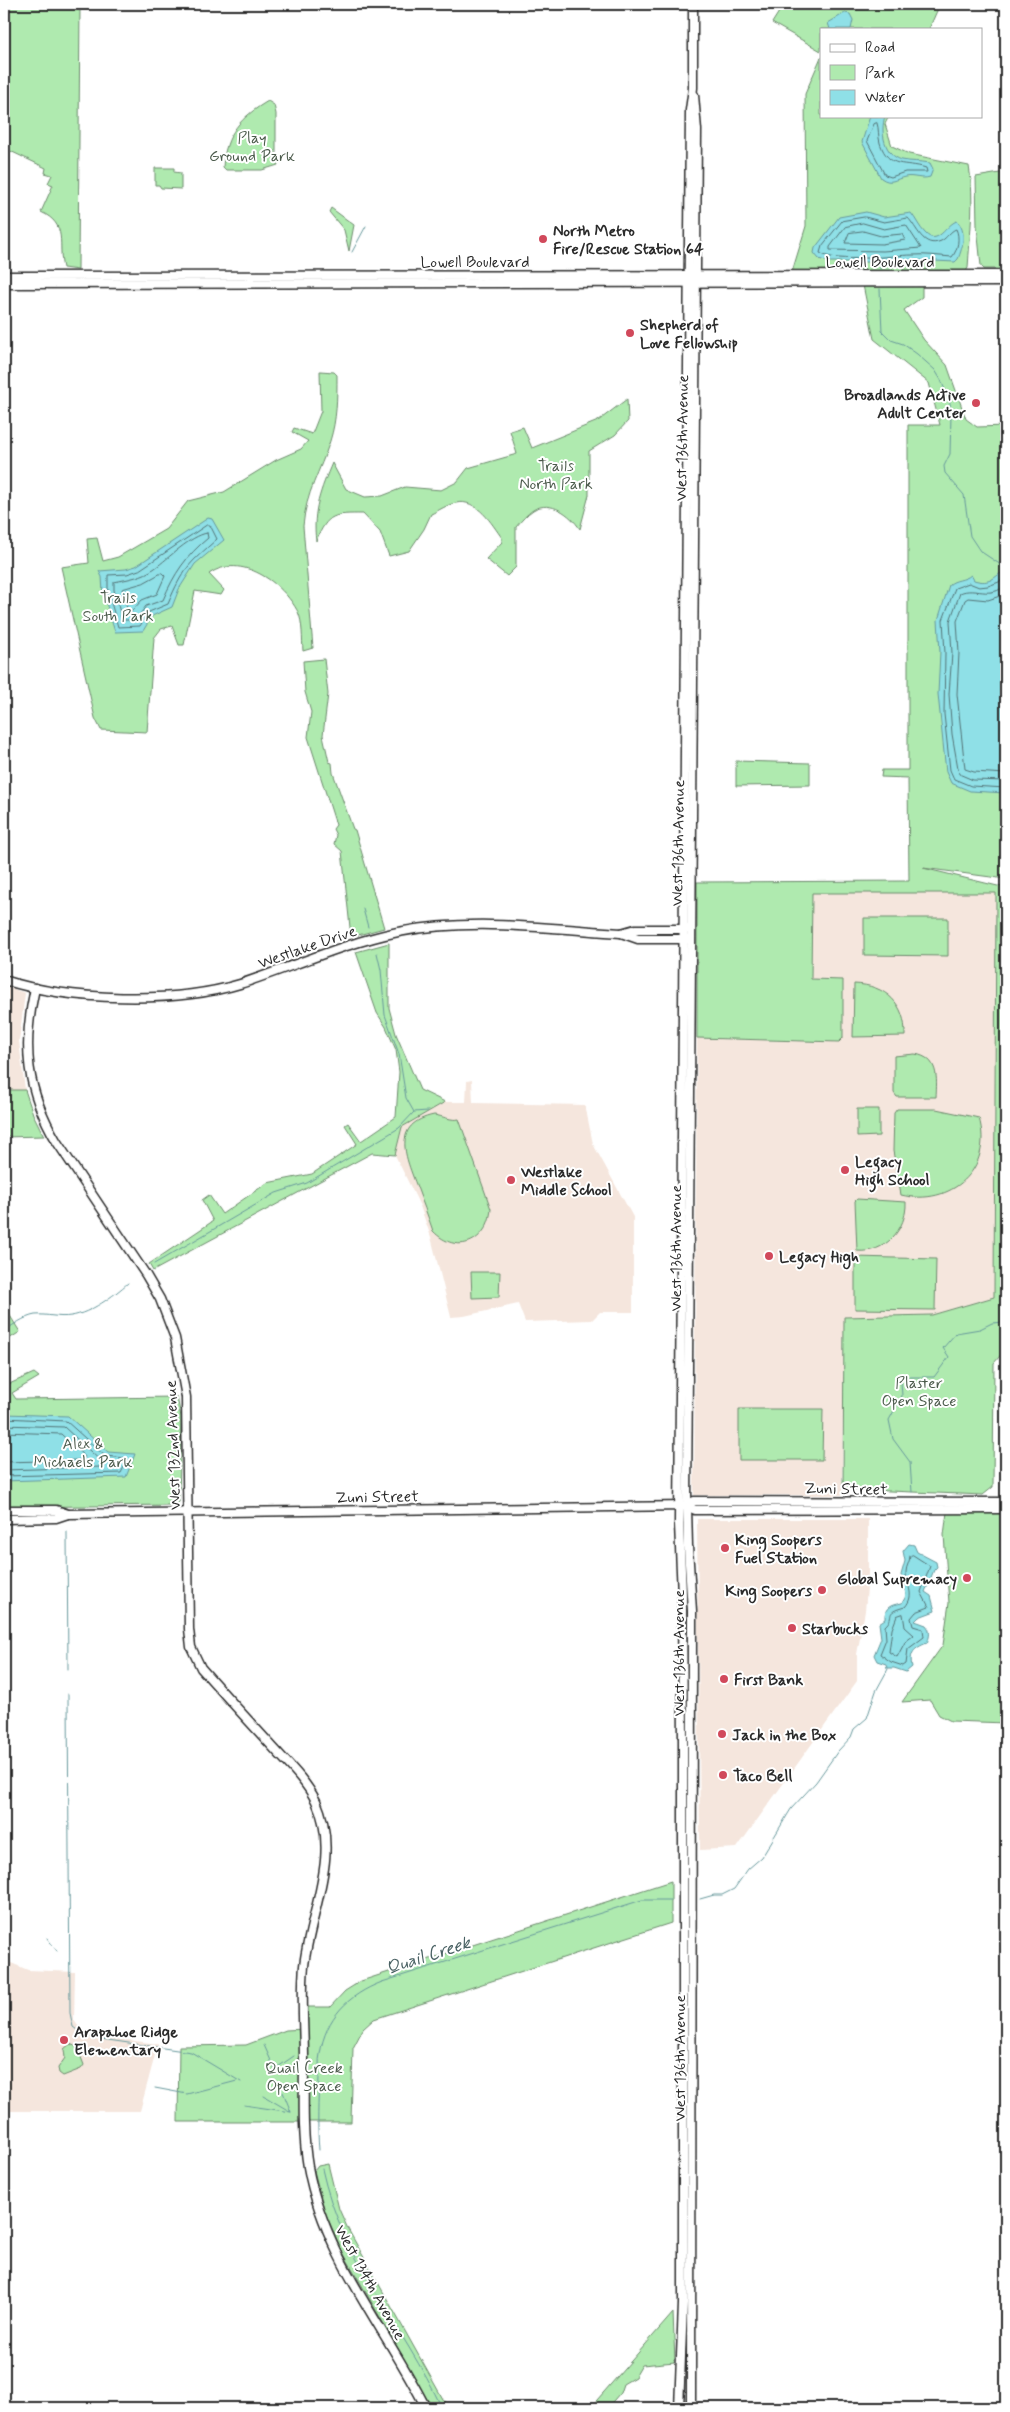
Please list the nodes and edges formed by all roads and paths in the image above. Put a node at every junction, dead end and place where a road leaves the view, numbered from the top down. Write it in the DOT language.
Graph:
graph roads {
  1 [pos="693,4"];
  2 [pos="1006,275"];
  3 [pos="4,276"];
  4 [pos="692,278"];
  5 [pos="1006,282"];
  6 [pos="4,284"];
  7 [pos="687,929"];
  8 [pos="621,933"];
  9 [pos="687,939"];
  10 [pos="4,980"];
  11 [pos="35,988"];
  12 [pos="682,1146"];
  13 [pos="689,1154"];
  14 [pos="684,1350"];
  15 [pos="1006,1502"];
  16 [pos="684,1506"];
  17 [pos="911,1506"];
  18 [pos="1006,1509"];
  19 [pos="4,1510"];
  20 [pos="188,1512"];
  21 [pos="68,1514"];
  22 [pos="4,1519"];
  23 [pos="325,1835"];
  24 [pos="426,2408"];
  25 [pos="679,2408"];
  26 [pos="691,2408"];
  1 -- 4 [label="main road, West 136th Avenue"];
  2 -- 4 [label="main road, Lowell Boulevard"];
  3 -- 4 [label="main road, Lowell Boulevard"];
  4 -- 5 [label="main road, Lowell Boulevard"];
  4 -- 6 [label="main road, Lowell Boulevard"];
  4 -- 7 [label="main road, West 136th Avenue"];
  7 -- 8 [label="main road, Westlake Drive"];
  7 -- 9 [label="main road, West 136th Avenue"];
  8 -- 9 [label="main road, Westlake Drive"];
  8 -- 11 [label="main road, Westlake Drive"];
  9 -- 12 [label="main road, West 136th Avenue"];
  9 -- 13 [label="main road, West 136th Avenue"];
  10 -- 11 [label="main road, Westlake Drive"];
  11 -- 20 [label="main road, West 132nd Avenue"];
  12 -- 13 [label="main road"];
  12 -- 14 [label="main road, West 136th Avenue"];
  13 -- 14 [label="main road, West 136th Avenue"];
  14 -- 16 [label="main road, West 136th Avenue"];
  15 -- 17 [label="main road, Zuni Street"];
  16 -- 17 [label="main road, Zuni Street"];
  16 -- 20 [label="main road, Zuni Street"];
  16 -- 25 [label="main road, West 136th Avenue"];
  16 -- 26 [label="main road, West 136th Avenue"];
  17 -- 18 [label="main road, Zuni Street"];
  19 -- 21 [label="main road, Zuni Street"];
  20 -- 21 [label="main road, Zuni Street"];
  20 -- 23 [label="main road, West 132nd Avenue"];
  21 -- 22 [label="main road, Zuni Street"];
  23 -- 24 [label="main road, West 134th Avenue"];
}
